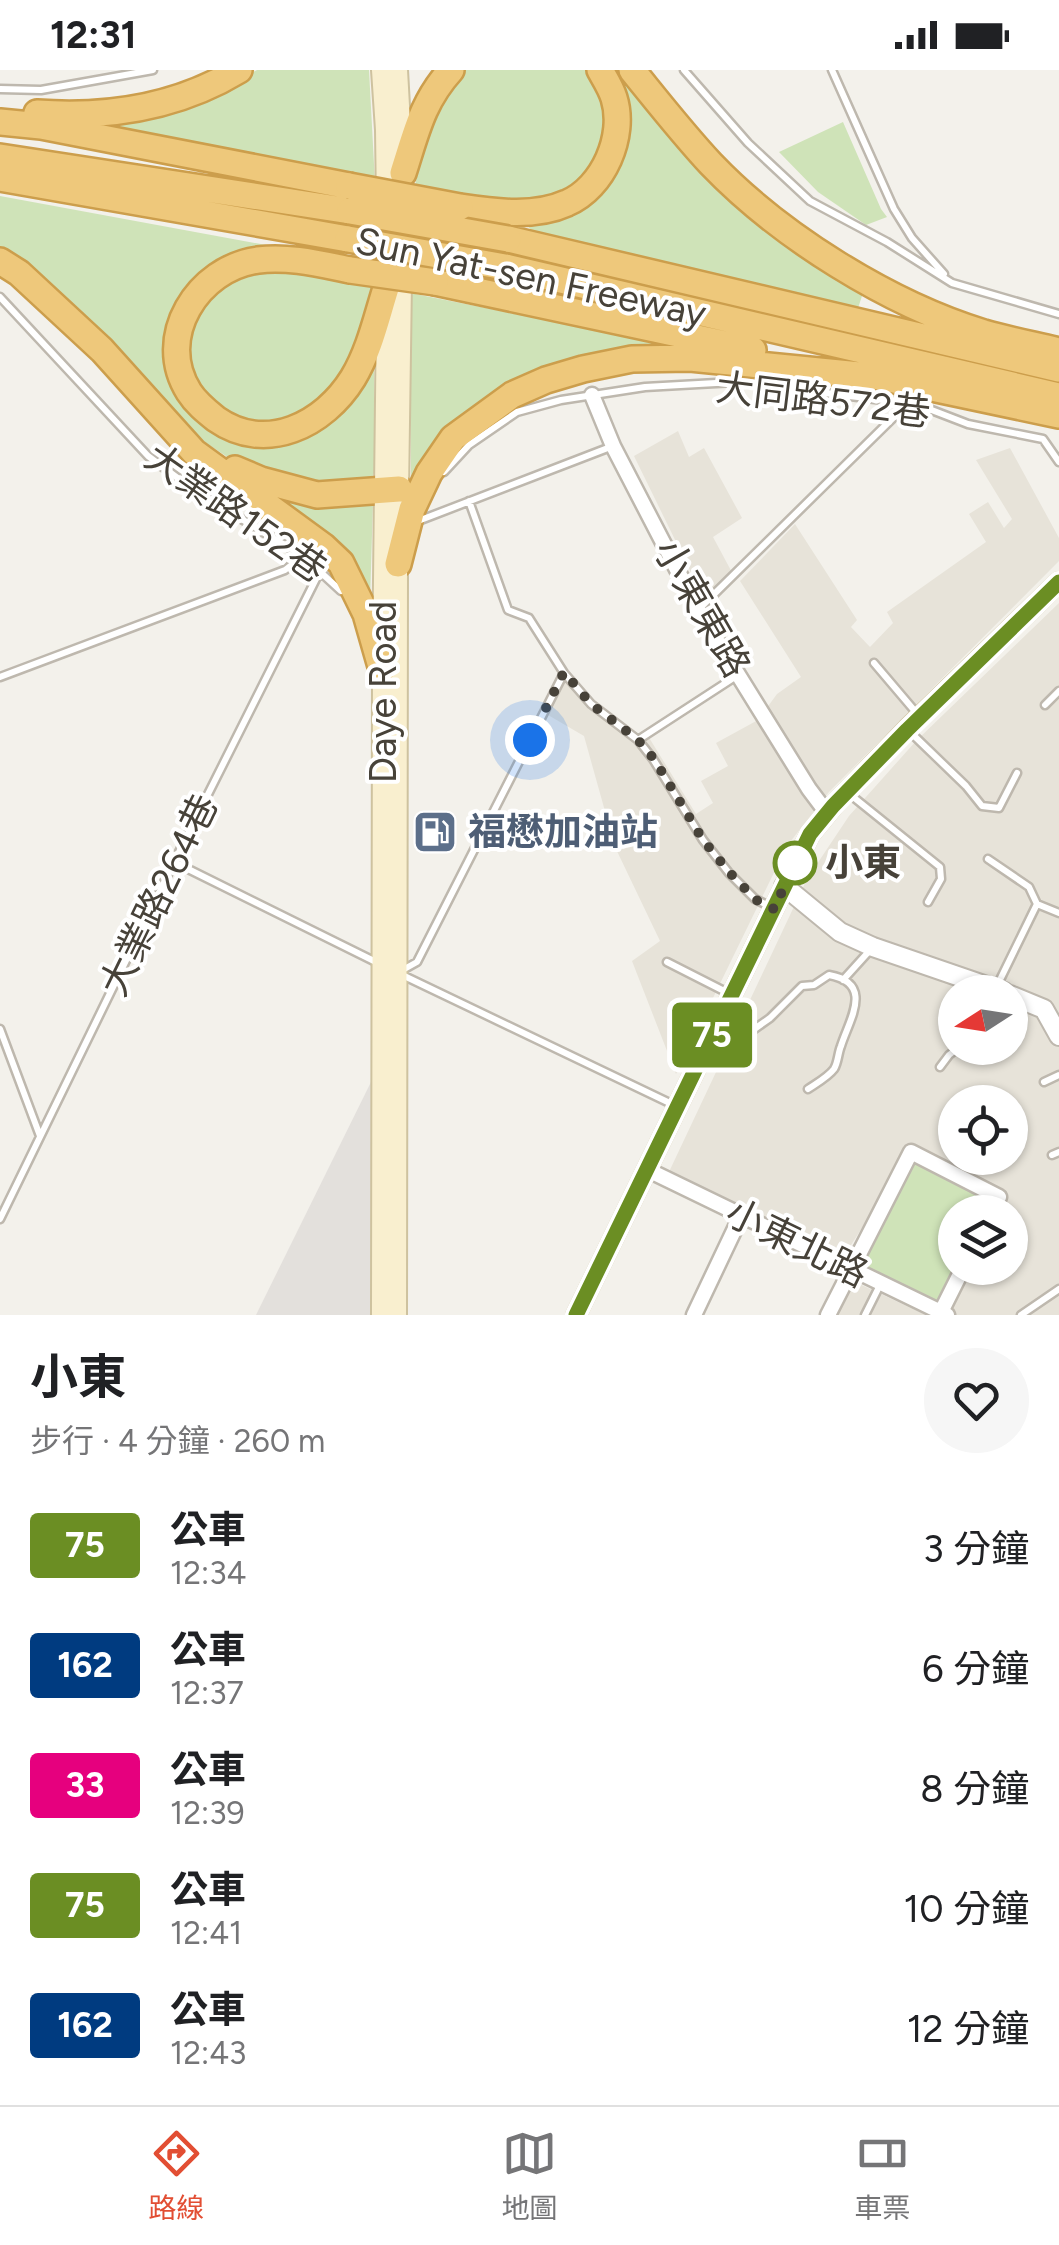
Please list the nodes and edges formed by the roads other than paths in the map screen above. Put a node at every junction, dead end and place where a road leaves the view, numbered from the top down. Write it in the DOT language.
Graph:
graph roads {
  1 [pos="152,70"];
  2 [pos="238,70"];
  3 [pos="381,70"];
  4 [pos="398,70"];
  5 [pos="451,70"];
  6 [pos="600,70"];
  7 [pos="632,70"];
  8 [pos="684,70"];
  9 [pos="832,70"];
  10 [pos="141,72"];
  11 [pos="0,89"];
  12 [pos="0,110"];
  13 [pos="0,122"];
  14 [pos="0,157"];
  15 [pos="403,173"];
  16 [pos="0,178"];
  17 [pos="349,198"];
  18 [pos="0,262"];
  19 [pos="952,283"];
  20 [pos="387,285"];
  21 [pos="0,297"];
  22 [pos="1059,314"];
  23 [pos="1059,352"];
  24 [pos="1059,369"];
  25 [pos="880,377"];
  26 [pos="592,395"];
  27 [pos="1059,396"];
  28 [pos="916,404"];
  29 [pos="1059,416"];
  30 [pos="613,446"];
  31 [pos="194,452"];
  32 [pos="1059,462"];
  33 [pos="439,477"];
  34 [pos="391,490"];
  35 [pos="469,501"];
  36 [pos="425,506"];
  37 [pos="418,521"];
  38 [pos="414,539"];
  39 [pos="303,556"];
  40 [pos="402,569"];
  41 [pos="320,571"];
  42 [pos="1059,582"];
  43 [pos="346,600"];
  44 [pos="698,610"];
  45 [pos="360,628"];
  46 [pos="874,663"];
  47 [pos="382,670"];
  48 [pos="564,672"];
  49 [pos="740,674"];
  50 [pos="0,677"];
  51 [pos="1059,691"];
  52 [pos="1046,705"];
  53 [pos="383,713"];
  54 [pos="913,723"];
  55 [pos="638,740"];
  56 [pos="1017,773"];
  57 [pos="846,792"];
  58 [pos="827,812"];
  59 [pos="988,859"];
  60 [pos="174,862"];
  61 [pos="784,886"];
  62 [pos="928,902"];
  63 [pos="1037,904"];
  64 [pos="774,909"];
  65 [pos="1059,913"];
  66 [pos="872,947"];
  67 [pos="666,962"];
  68 [pos="390,969"];
  69 [pos="952,975"];
  70 [pos="1004,975"];
  71 [pos="843,980"];
  72 [pos="731,995"];
  73 [pos="1028,1003"];
  74 [pos="719,1021"];
  75 [pos="0,1029"];
  76 [pos="1059,1036"];
  77 [pos="1059,1075"];
  78 [pos="1044,1082"];
  79 [pos="390,1089"];
  80 [pos="808,1089"];
  81 [pos="677,1106"];
  82 [pos="40,1137"];
  83 [pos="648,1170"];
  84 [pos="993,1195"];
  85 [pos="741,1216"];
  86 [pos="0,1220"];
  87 [pos="852,1270"];
  88 [pos="881,1284"];
  89 [pos="956,1285"];
  90 [pos="1059,1290"];
  91 [pos="944,1314"];
  92 [pos="381,1315"];
  93 [pos="397,1315"];
  94 [pos="576,1315"];
  95 [pos="694,1315"];
  96 [pos="828,1315"];
  97 [pos="866,1315"];
  98 [pos="1021,1315"];
  1 -- 10 [label="lane"];
  2 -- 12 [label="highway"];
  3 -- 20 [label="main road, Daye Road"];
  4 -- 15 [label="main road, Daye Road"];
  5 -- 15 [label="highway"];
  6 -- 17 [label="highway, bridge"];
  7 -- 23 [label="highway"];
  8 -- 19 [label="lane"];
  9 -- 19 [label="lane"];
  10 -- 11 [label="lane"];
  13 -- 17 [label="highway"];
  14 -- 17 [label="highway, Sun Yat-sen Freeway"];
  15 -- 34 [label="main road, Daye Road"];
  16 -- 27 [label="highway, Sun Yat-sen Freeway, bridge"];
  17 -- 24 [label="highway, Sun Yat-sen Freeway, bridge"];
  18 -- 31 [label="highway"];
  19 -- 22 [label="lane"];
  20 -- 25 [label="highway, bridge"];
  20 -- 34 [label="main road, Daye Road"];
  21 -- 39 [label="lane, 大業路152巷"];
  25 -- 29 [label="highway"];
  25 -- 40 [label="highway"];
  26 -- 28 [label="lane, 大同路572巷"];
  26 -- 30 [label="street, 小東東路"];
  26 -- 33 [label="lane, 大同路572巷"];
  28 -- 32 [label="lane, 大同路572巷"];
  28 -- 44 [label="lane"];
  30 -- 35 [label="lane"];
  30 -- 44 [label="street, 小東東路"];
  31 -- 34 [label="highway"];
  31 -- 47 [label="highway"];
  34 -- 40 [label="main road, Daye Road"];
  34 -- 47 [label="main road, Daye Road"];
  35 -- 37 [label="lane"];
  35 -- 48 [label="lane"];
  36 -- 37 [label="lane"];
  37 -- 38 [label="lane"];
  39 -- 41 [label="lane, 大業路152巷"];
  39 -- 50 [label="lane"];
  40 -- 68 [label="main road, Daye Road"];
  41 -- 43 [label="lane, 大業路152巷"];
  41 -- 60 [label="lane, 大業路264巷"];
  42 -- 54 [label="main road"];
  44 -- 49 [label="street, 小東東路"];
  45 -- 53 [label="lane"];
  46 -- 54 [label="lane"];
  47 -- 53 [label="main road, Daye Road"];
  48 -- 55 [label="lane"];
  48 -- 68 [label="lane"];
  49 -- 55 [label="lane"];
  49 -- 58 [label="street, 小東東路"];
  51 -- 52 [label="lane"];
  53 -- 68 [label="main road, Daye Road"];
  54 -- 56 [label="lane"];
  54 -- 57 [label="main road"];
  55 -- 64 [label="lane"];
  57 -- 58 [label="main road"];
  57 -- 62 [label="lane"];
  58 -- 61 [label="main road"];
  59 -- 63 [label="lane"];
  60 -- 68 [label="lane"];
  60 -- 82 [label="lane, 大業路264巷"];
  61 -- 64 [label="main road"];
  61 -- 66 [label="street"];
  63 -- 65 [label="lane"];
  63 -- 70 [label="lane"];
  64 -- 72 [label="main road"];
  66 -- 69 [label="street"];
  66 -- 71 [label="lane"];
  67 -- 72 [label="lane"];
  68 -- 79 [label="main road, Daye Road"];
  68 -- 81 [label="lane"];
  71 -- 74 [label="lane"];
  71 -- 80 [label="lane"];
  72 -- 74 [label="main road"];
  73 -- 76 [label="street"];
  74 -- 81 [label="main road"];
  75 -- 82 [label="lane"];
  77 -- 78 [label="lane"];
  79 -- 92 [label="main road, Daye Road"];
  79 -- 93 [label="main road, Daye Road"];
  81 -- 83 [label="main road"];
  82 -- 86 [label="lane, 大業路264巷"];
  83 -- 85 [label="street, 小東北路"];
  83 -- 94 [label="main road"];
  84 -- 87 [label="street"];
  85 -- 87 [label="street, 小東北路"];
  85 -- 95 [label="street"];
  87 -- 88 [label="street, 小東北路"];
  87 -- 96 [label="street"];
  88 -- 91 [label="street, 小東北路"];
  88 -- 97 [label="lane"];
  89 -- 91 [label="street"];
  90 -- 98 [label="lane"];
}
